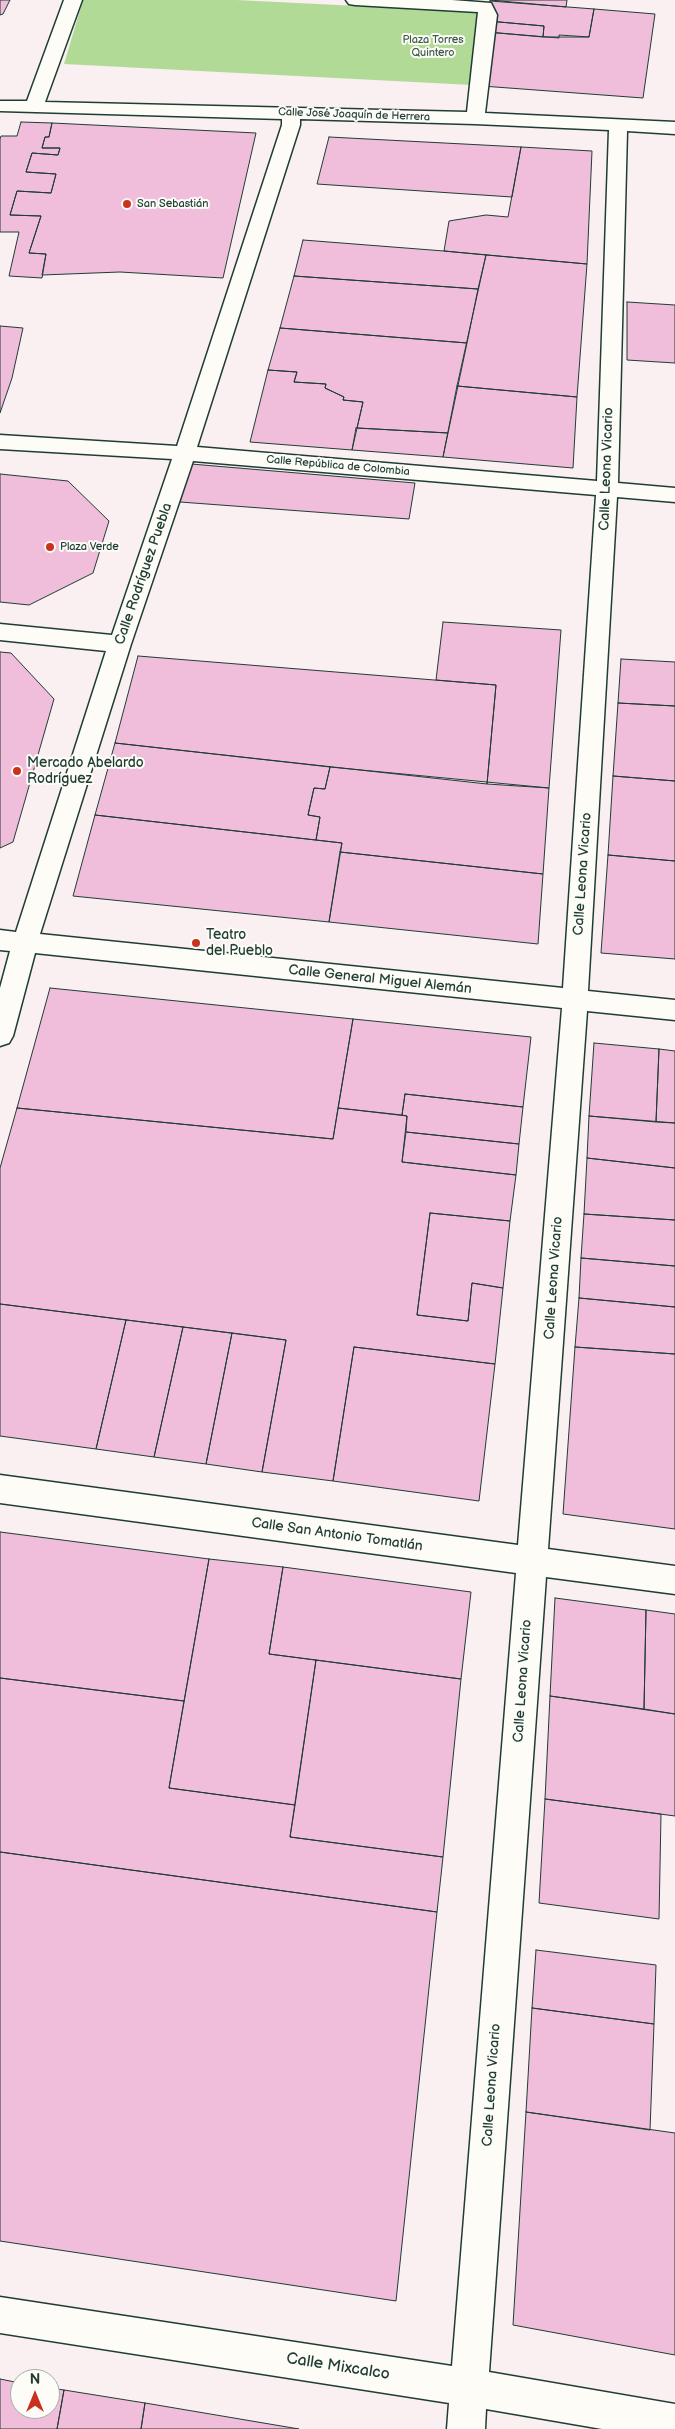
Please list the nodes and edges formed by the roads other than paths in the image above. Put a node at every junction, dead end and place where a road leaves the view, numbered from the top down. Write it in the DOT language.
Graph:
graph roads {
  1 [pos="73,0"];
  2 [pos="355,0"];
  3 [pos="366,0"];
  4 [pos="0,106"];
  5 [pos="34,107"];
  6 [pos="291,113"];
  7 [pos="475,118"];
  8 [pos="618,125"];
  9 [pos="675,128"];
  10 [pos="0,442"];
  11 [pos="185,453"];
  12 [pos="607,489"];
  13 [pos="675,495"];
  14 [pos="0,632"];
  15 [pos="120,644"];
  16 [pos="0,940"];
  17 [pos="25,943"];
  18 [pos="575,1001"];
  19 [pos="675,1010"];
  20 [pos="0,1036"];
  21 [pos="0,1489"];
  22 [pos="532,1562"];
  23 [pos="675,1580"];
  24 [pos="0,2315"];
  25 [pos="469,2387"];
  26 [pos="675,2423"];
  27 [pos="466,2429"];
  1 -- 5 [label="street"];
  2 -- 3 [label="street"];
  3 -- 7 [label="street"];
  4 -- 5 [label="street, Calle José Joaquín de Herrera"];
  5 -- 6 [label="street, Calle José Joaquín de Herrera"];
  6 -- 7 [label="street, Calle José Joaquín de Herrera"];
  6 -- 11 [label="street, Calle Rodríguez Puebla"];
  7 -- 8 [label="street, Calle José Joaquín de Herrera"];
  8 -- 9 [label="street, Calle José Joaquín de Herrera"];
  8 -- 12 [label="street, Calle Leona Vicario"];
  10 -- 11 [label="street, Calle República de Colombia"];
  11 -- 12 [label="street, Calle República de Colombia"];
  11 -- 15 [label="street, Calle Rodríguez Puebla"];
  12 -- 13 [label="street, Calle República de Colombia"];
  12 -- 18 [label="street, Calle Leona Vicario"];
  14 -- 15 [label="street"];
  15 -- 17 [label="street, Calle Rodríguez Puebla"];
  16 -- 17 [label="street, Calle General Miguel Alemán"];
  17 -- 18 [label="street, Calle General Miguel Alemán"];
  17 -- 20 [label="street, Calle Rodríguez Puebla"];
  18 -- 19 [label="street, Calle General Miguel Alemán"];
  18 -- 22 [label="street, Calle Leona Vicario"];
  21 -- 22 [label="street, Calle San Antonio Tomatlán"];
  22 -- 23 [label="street, Calle San Antonio Tomatlán"];
  22 -- 25 [label="street, Calle Leona Vicario"];
  24 -- 25 [label="street, Calle Mixcalco"];
  25 -- 26 [label="street, Calle Mixcalco"];
  25 -- 27 [label="street, Calle Leona Vicario"];
}
